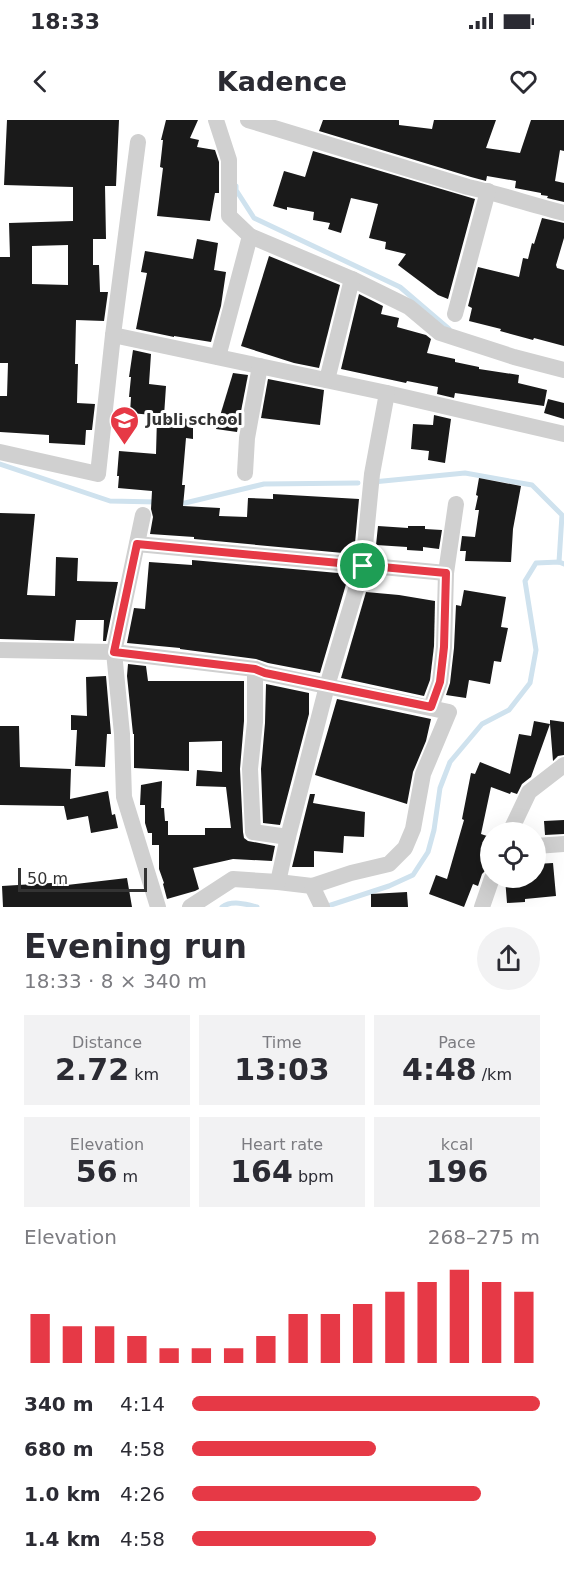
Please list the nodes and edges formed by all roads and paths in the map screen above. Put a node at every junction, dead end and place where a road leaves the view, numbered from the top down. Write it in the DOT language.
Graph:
graph roads {
  1 [pos="216,120"];
  2 [pos="248,120"];
  3 [pos="138,141"];
  4 [pos="488,191"];
  5 [pos="564,213"];
  6 [pos="250,236"];
  7 [pos="352,279"];
  8 [pos="455,314"];
  9 [pos="113,335"];
  10 [pos="218,357"];
  11 [pos="260,366"];
  12 [pos="564,370"];
  13 [pos="327,380"];
  14 [pos="387,393"];
  15 [pos="564,434"];
  16 [pos="0,452"];
  17 [pos="245,473"];
  18 [pos="456,504"];
  19 [pos="142,515"];
  20 [pos="137,544"];
  21 [pos="363,566"];
  22 [pos="446,573"];
  23 [pos="0,650"];
  24 [pos="114,652"];
  25 [pos="255,669"];
  26 [pos="327,686"];
  27 [pos="431,707"];
  28 [pos="564,765"];
  29 [pos="515,822"];
  30 [pos="288,837"];
  31 [pos="564,844"];
  32 [pos="546,845"];
  33 [pos="278,882"];
  34 [pos="489,888"];
  35 [pos="317,896"];
  36 [pos="159,907"];
  37 [pos="190,907"];
  38 [pos="482,907"];
  1 -- 6 [label="street"];
  2 -- 4 [label="street"];
  3 -- 9 [label="street"];
  4 -- 5 [label="street"];
  4 -- 8 [label="street"];
  6 -- 7 [label="street"];
  6 -- 10 [label="street"];
  7 -- 12 [label="street"];
  7 -- 13 [label="street"];
  9 -- 10 [label="street"];
  9 -- 16 [label="street"];
  10 -- 11 [label="street"];
  11 -- 13 [label="street"];
  11 -- 17 [label="street"];
  13 -- 14 [label="street"];
  14 -- 15 [label="street"];
  14 -- 21 [label="street"];
  18 -- 22 [label="street"];
  19 -- 20 [label="street"];
  20 -- 21 [label="street"];
  20 -- 24 [label="street"];
  21 -- 22 [label="street"];
  21 -- 26 [label="street"];
  22 -- 27 [label="street"];
  23 -- 24 [label="street"];
  24 -- 25 [label="street"];
  24 -- 36 [label="street"];
  25 -- 26 [label="street"];
  25 -- 30 [label="street"];
  26 -- 27 [label="street"];
  26 -- 30 [label="street"];
  27 -- 35 [label="street"];
  28 -- 29 [label="street"];
  30 -- 33 [label="street"];
  31 -- 32 [label="street"];
  33 -- 35 [label="street"];
  33 -- 37 [label="street"];
  34 -- 38 [label="street"];
}
